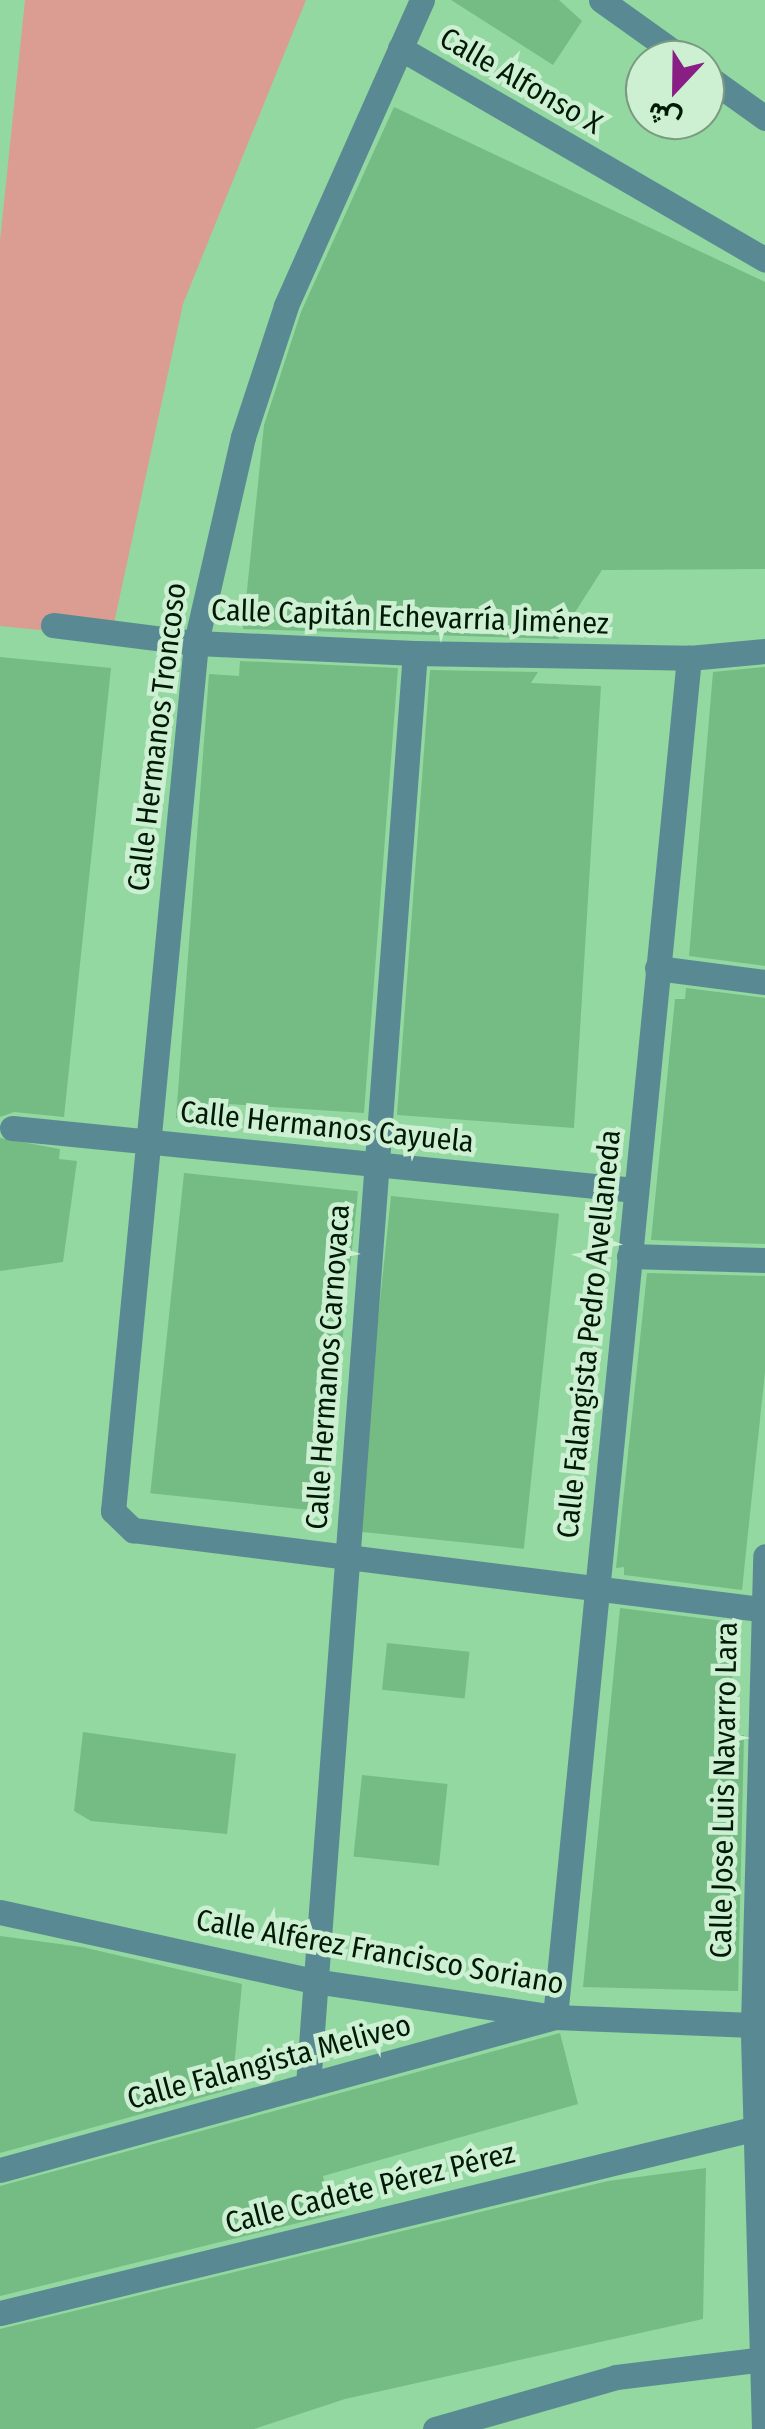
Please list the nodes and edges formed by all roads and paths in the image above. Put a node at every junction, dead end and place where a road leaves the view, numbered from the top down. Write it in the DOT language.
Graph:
graph roads {
  1 [pos="422,0"];
  2 [pos="601,0"];
  3 [pos="657,40"];
  4 [pos="400,48"];
  5 [pos="725,89"];
  6 [pos="765,118"];
  7 [pos="765,260"];
  8 [pos="53,625"];
  9 [pos="196,642"];
  10 [pos="765,651"];
  11 [pos="415,653"];
  12 [pos="689,658"];
  13 [pos="657,968"];
  14 [pos="765,982"];
  15 [pos="12,1128"];
  16 [pos="144,1140"];
  17 [pos="376,1165"];
  18 [pos="635,1190"];
  19 [pos="629,1256"];
  20 [pos="765,1260"];
  21 [pos="347,1556"];
  22 [pos="765,1556"];
  23 [pos="597,1588"];
  24 [pos="760,1609"];
  25 [pos="0,1912"];
  26 [pos="314,1980"];
  27 [pos="555,2017"];
  28 [pos="754,2025"];
  29 [pos="308,2085"];
  30 [pos="761,2126"];
  31 [pos="0,2170"];
  32 [pos="0,2314"];
  33 [pos="765,2359"];
  34 [pos="436,2429"];
  35 [pos="764,2429"];
  1 -- 4 [label="street, Calle Hermanos Troncoso"];
  2 -- 3 [label="street"];
  4 -- 7 [label="street, Calle Alfonso X"];
  4 -- 9 [label="street, Calle Hermanos Troncoso"];
  5 -- 6 [label="street"];
  8 -- 9 [label="street, Calle Capitán Echevarría Jiménez"];
  9 -- 11 [label="street, Calle Capitán Echevarría Jiménez"];
  9 -- 16 [label="street, Calle Hermanos Troncoso"];
  10 -- 12 [label="street, Calle Capitán Echevarría Jiménez"];
  11 -- 12 [label="street, Calle Capitán Echevarría Jiménez"];
  11 -- 17 [label="street, Calle Hermanos Carnovaca"];
  12 -- 13 [label="street, Calle Falangista Pedro Avellaneda"];
  13 -- 14 [label="street"];
  13 -- 18 [label="street, Calle Falangista Pedro Avellaneda"];
  15 -- 16 [label="street, Calle Hermanos Cayuela"];
  16 -- 17 [label="street, Calle Hermanos Cayuela"];
  16 -- 21 [label="street, Calle Hermanos Troncoso"];
  17 -- 18 [label="street, Calle Hermanos Cayuela"];
  17 -- 21 [label="street, Calle Hermanos Carnovaca"];
  18 -- 19 [label="street, Calle Falangista Pedro Avellaneda"];
  19 -- 20 [label="street"];
  19 -- 23 [label="street, Calle Falangista Pedro Avellaneda"];
  21 -- 23 [label="street"];
  21 -- 26 [label="street, Calle Hermanos Carnovaca"];
  22 -- 24 [label="street, Calle Jose Luis Navarro Lara"];
  23 -- 24 [label="street"];
  23 -- 27 [label="street, Calle Falangista Pedro Avellaneda"];
  24 -- 28 [label="street, Calle Jose Luis Navarro Lara"];
  25 -- 26 [label="street, Calle Alférez Francisco Soriano"];
  26 -- 27 [label="street, Calle Alférez Francisco Soriano"];
  26 -- 29 [label="street, Calle Hermanos Carnovaca"];
  27 -- 28 [label="street, Calle Alférez Francisco Soriano"];
  27 -- 29 [label="street, Calle Falangista Meliveo"];
  28 -- 30 [label="street, Calle Jose Luis Navarro Lara"];
  29 -- 31 [label="street, Calle Falangista Meliveo"];
  30 -- 32 [label="street, Calle Cadete Pérez Pérez"];
  30 -- 33 [label="street, Calle Jose Luis Navarro Lara"];
  33 -- 34 [label="street"];
  33 -- 35 [label="street, Calle Jose Luis Navarro Lara"];
}
